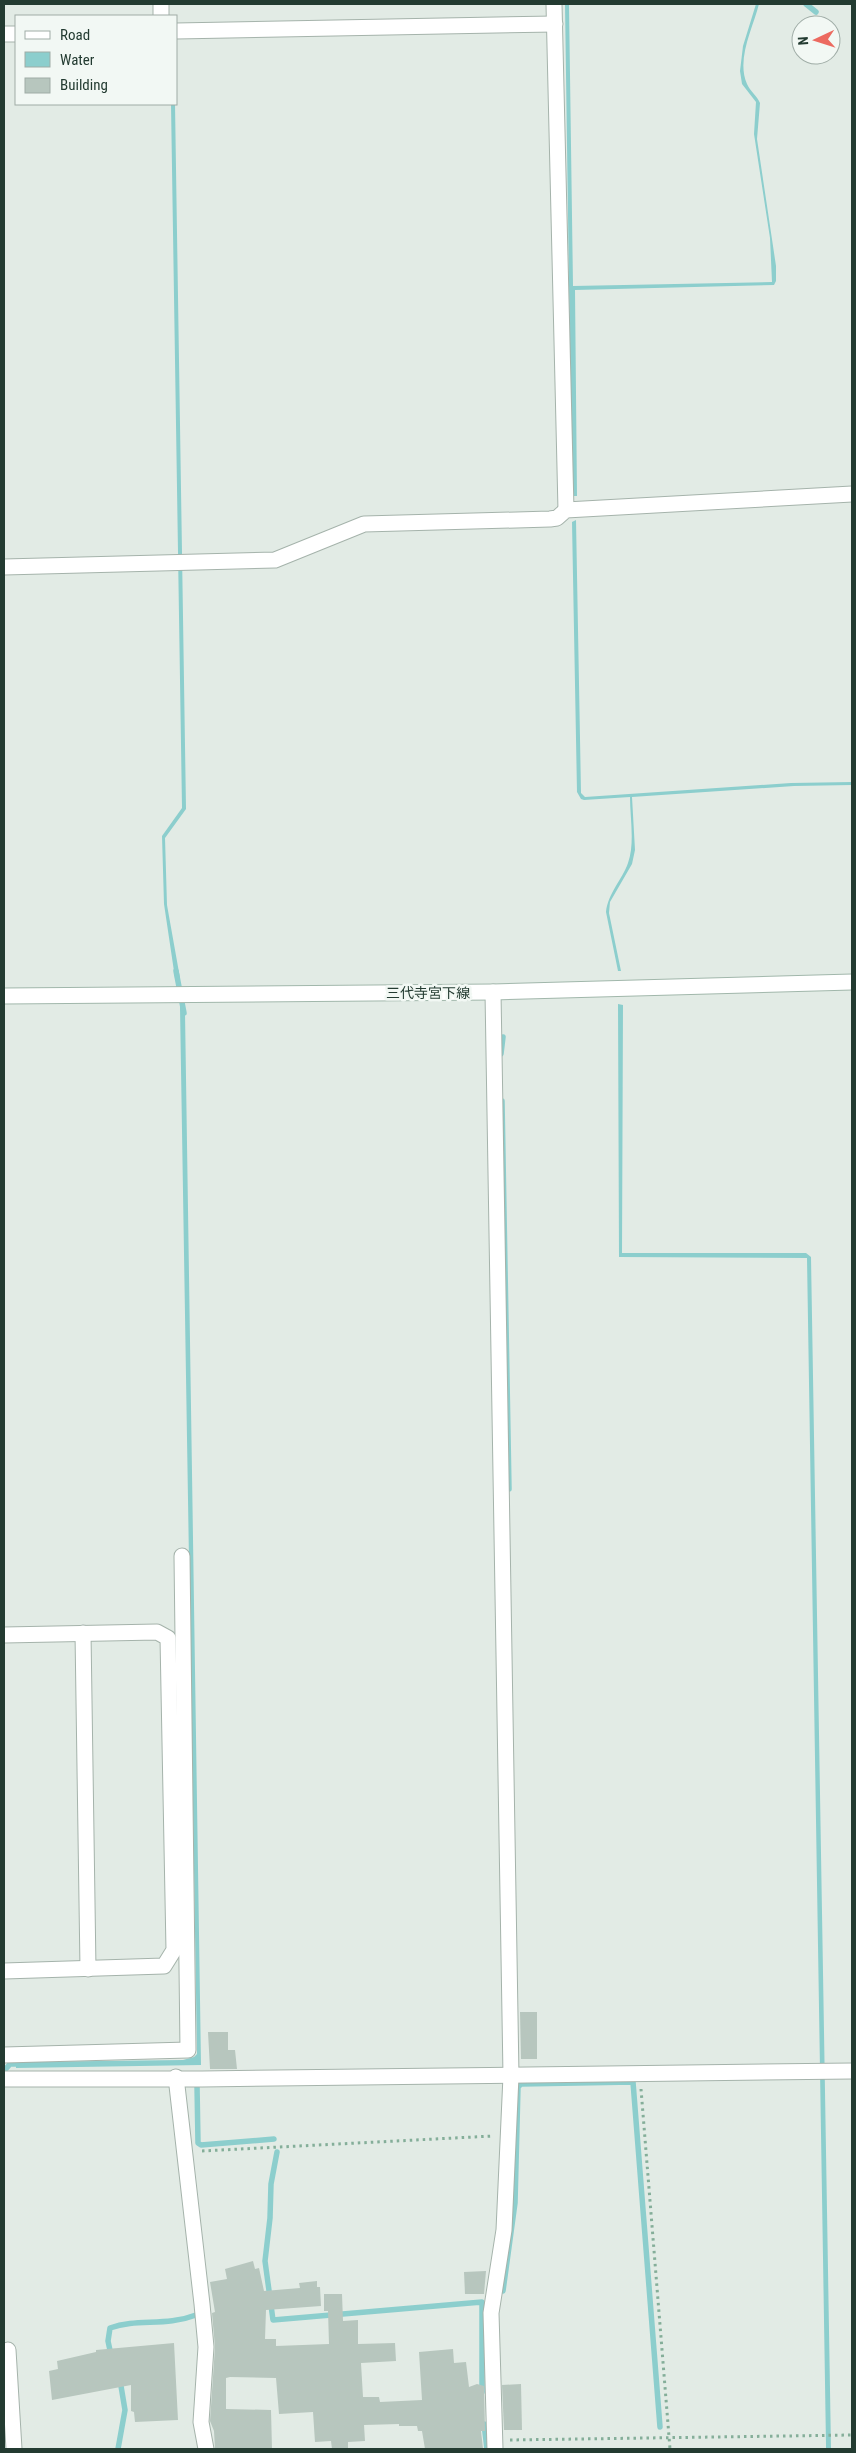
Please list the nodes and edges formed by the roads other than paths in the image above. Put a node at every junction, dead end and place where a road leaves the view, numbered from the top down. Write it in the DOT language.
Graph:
graph roads {
  1 [pos="554,4"];
  2 [pos="555,24"];
  3 [pos="178,31"];
  4 [pos="852,494"];
  5 [pos="566,510"];
  6 [pos="4,567"];
  7 [pos="852,982"];
  8 [pos="493,992"];
  9 [pos="4,996"];
  10 [pos="182,1556"];
  11 [pos="82,1633"];
  12 [pos="4,1635"];
  13 [pos="88,1968"];
  14 [pos="4,1971"];
  15 [pos="4,2055"];
  16 [pos="852,2071"];
  17 [pos="510,2076"];
  18 [pos="176,2077"];
  19 [pos="4,2078"];
  20 [pos="8,2350"];
  21 [pos="495,2445"];
  22 [pos="14,2449"];
  23 [pos="206,2449"];
  1 -- 2 [label="street"];
  2 -- 3 [label="street"];
  2 -- 5 [label="street"];
  4 -- 5 [label="street"];
  5 -- 6 [label="street"];
  7 -- 8 [label="street, 三代寺宮下線"];
  8 -- 9 [label="street, 三代寺宮下線"];
  8 -- 17 [label="street"];
  10 -- 15 [label="street"];
  11 -- 12 [label="street"];
  11 -- 13 [label="street"];
  11 -- 13 [label="street"];
  13 -- 14 [label="street"];
  16 -- 17 [label="street"];
  17 -- 18 [label="street"];
  17 -- 21 [label="street"];
  18 -- 19 [label="street"];
  18 -- 23 [label="street"];
  20 -- 22 [label="street"];
}
